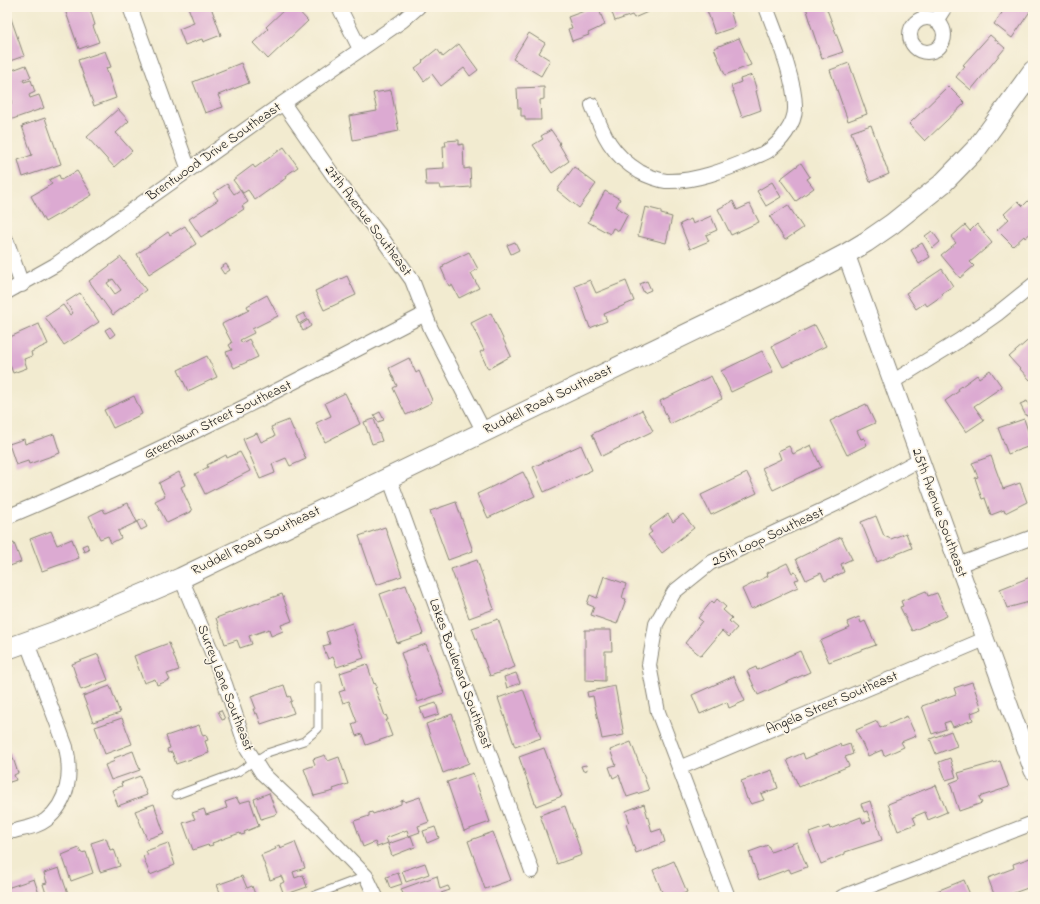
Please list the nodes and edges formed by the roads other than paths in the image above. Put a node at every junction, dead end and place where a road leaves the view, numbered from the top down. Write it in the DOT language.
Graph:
graph roads {
  1 [pos="130,7"];
  2 [pos="339,7"];
  3 [pos="418,7"];
  4 [pos="766,7"];
  5 [pos="945,7"];
  6 [pos="936,21"];
  7 [pos="360,49"];
  8 [pos="1033,71"];
  9 [pos="283,102"];
  10 [pos="592,105"];
  11 [pos="189,170"];
  12 [pos="7,242"];
  13 [pos="846,254"];
  14 [pos="22,285"];
  15 [pos="1033,285"];
  16 [pos="7,292"];
  17 [pos="425,314"];
  18 [pos="892,382"];
  19 [pos="484,432"];
  20 [pos="919,460"];
  21 [pos="389,476"];
  22 [pos="7,517"];
  23 [pos="1033,537"];
  24 [pos="958,564"];
  25 [pos="181,578"];
  26 [pos="985,639"];
  27 [pos="26,643"];
  28 [pos="7,649"];
  29 [pos="318,686"];
  30 [pos="1027,738"];
  31 [pos="255,762"];
  32 [pos="680,768"];
  33 [pos="1033,771"];
  34 [pos="176,795"];
  35 [pos="1033,823"];
  36 [pos="14,831"];
  37 [pos="532,871"];
  38 [pos="366,876"];
  39 [pos="310,897"];
  40 [pos="376,897"];
  41 [pos="728,897"];
  42 [pos="842,897"];
  1 -- 11 [label="street"];
  2 -- 7 [label="street"];
  3 -- 7 [label="street, Brentwood Drive Southeast"];
  4 -- 10 [label="street"];
  5 -- 6 [label="street"];
  7 -- 9 [label="street, Brentwood Drive Southeast"];
  8 -- 13 [label="main road, Ruddell Road Southeast"];
  9 -- 11 [label="street, Brentwood Drive Southeast"];
  9 -- 17 [label="street, 27th Avenue Southeast"];
  11 -- 14 [label="street, Brentwood Drive Southeast"];
  12 -- 14 [label="street"];
  13 -- 18 [label="street, 25th Avenue Southeast"];
  13 -- 19 [label="main road, Ruddell Road Southeast"];
  14 -- 16 [label="street, Brentwood Drive Southeast"];
  15 -- 18 [label="street"];
  17 -- 19 [label="street, 27th Avenue Southeast"];
  17 -- 22 [label="street, Greenlawn Street Southeast"];
  18 -- 20 [label="street, 25th Avenue Southeast"];
  19 -- 21 [label="main road, Ruddell Road Southeast"];
  20 -- 24 [label="street, 25th Avenue Southeast"];
  20 -- 32 [label="street, 25th Loop Southeast"];
  21 -- 25 [label="main road, Ruddell Road Southeast"];
  21 -- 37 [label="street, Lakes Boulevard Southeast"];
  23 -- 24 [label="street"];
  24 -- 26 [label="street, 25th Avenue Southeast"];
  25 -- 27 [label="main road, Ruddell Road Southeast"];
  25 -- 31 [label="street, Surrey Lane Southeast"];
  26 -- 30 [label="street, 25th Avenue Southeast"];
  26 -- 32 [label="street, Angela Street Southeast"];
  27 -- 28 [label="main road, Ruddell Road Southeast"];
  27 -- 36 [label="street"];
  29 -- 31 [label="lane"];
  30 -- 33 [label="street, 25th Avenue Southeast"];
  31 -- 34 [label="lane"];
  31 -- 38 [label="street, Surrey Lane Southeast"];
  32 -- 41 [label="street, 25th Loop Southeast"];
  35 -- 42 [label="street"];
  38 -- 39 [label="lane"];
  38 -- 40 [label="street, Surrey Lane Southeast"];
}
